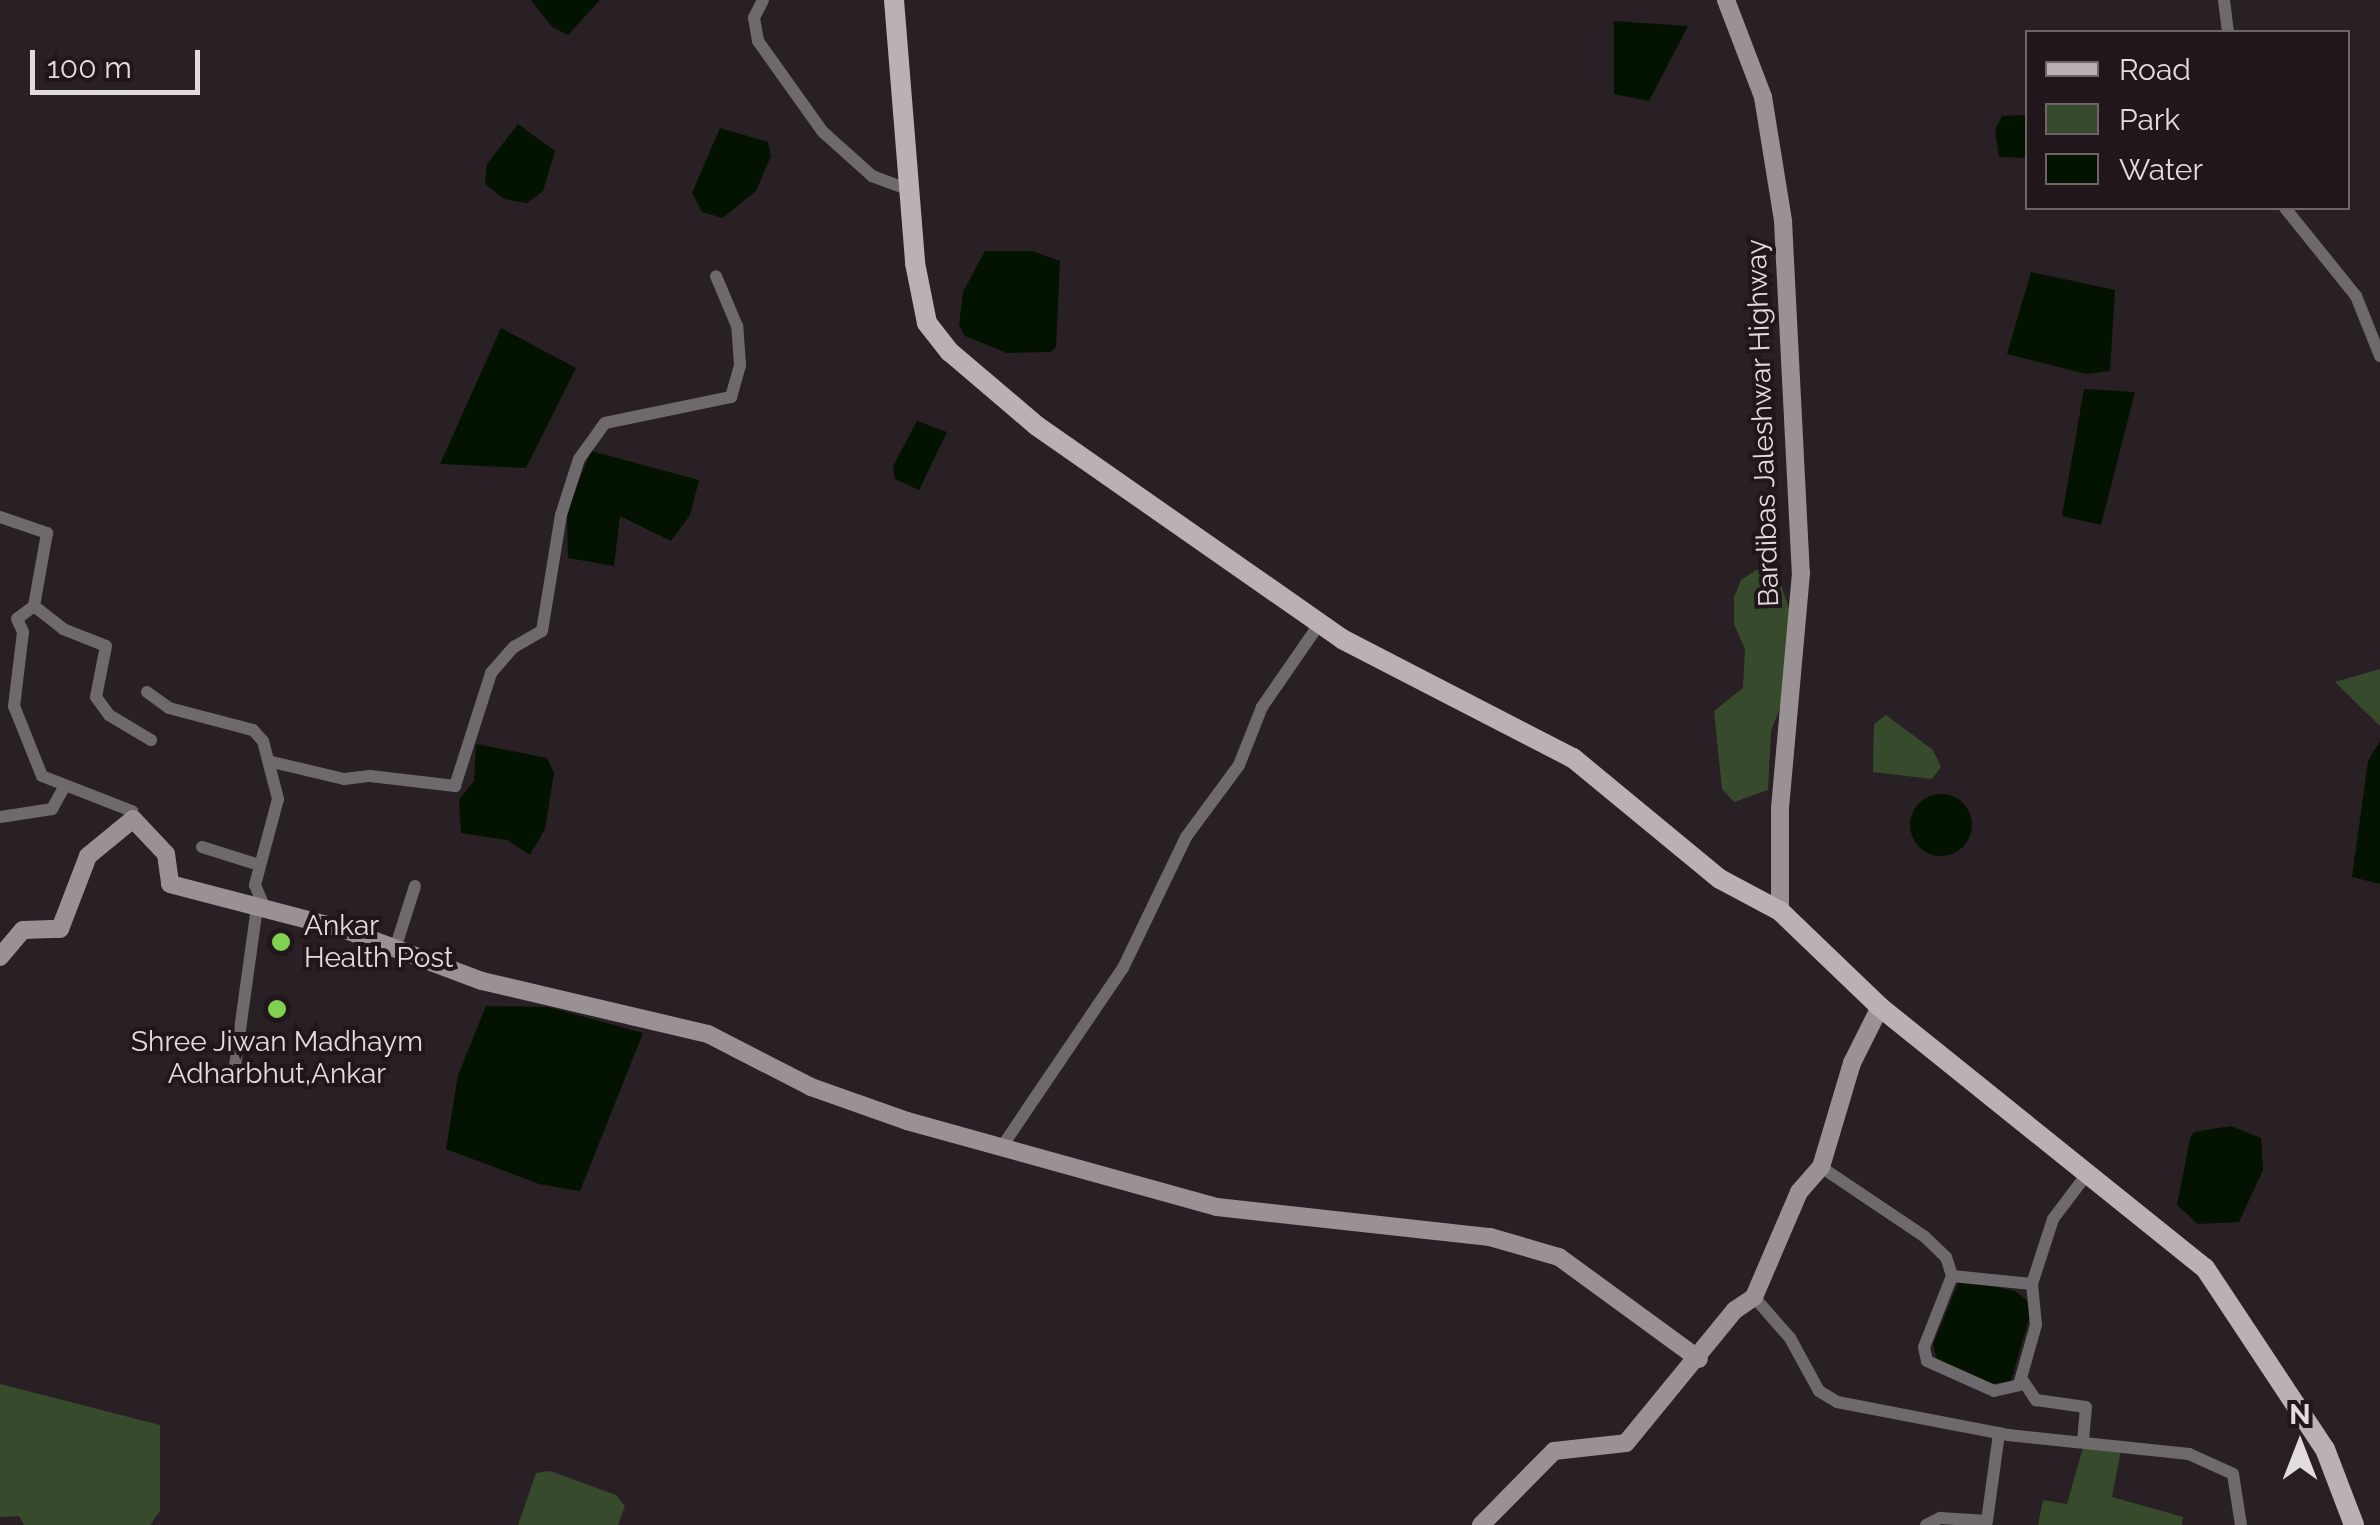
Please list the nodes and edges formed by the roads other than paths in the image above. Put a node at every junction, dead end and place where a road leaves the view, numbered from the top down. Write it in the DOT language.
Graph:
graph roads {
  1 [pos="763,0"];
  2 [pos="894,0"];
  3 [pos="1726,0"];
  4 [pos="2224,0"];
  5 [pos="2228,30"];
  6 [pos="910,190"];
  7 [pos="2287,210"];
  8 [pos="716,276"];
  9 [pos="2380,356"];
  10 [pos="0,517"];
  11 [pos="34,606"];
  12 [pos="1320,623"];
  13 [pos="147,692"];
  14 [pos="151,740"];
  15 [pos="272,762"];
  16 [pos="64,787"];
  17 [pos="132,811"];
  18 [pos="0,817"];
  19 [pos="202,847"];
  20 [pos="259,865"];
  21 [pos="415,886"];
  22 [pos="261,907"];
  23 [pos="1780,911"];
  24 [pos="396,949"];
  25 [pos="0,956"];
  26 [pos="1880,1007"];
  27 [pos="234,1074"];
  28 [pos="1003,1145"];
  29 [pos="1821,1167"];
  30 [pos="2087,1174"];
  31 [pos="1952,1276"];
  32 [pos="2032,1284"];
  33 [pos="1754,1297"];
  34 [pos="1699,1359"];
  35 [pos="2022,1378"];
  36 [pos="1999,1433"];
  37 [pos="2083,1440"];
  38 [pos="1482,1525"];
  39 [pos="1926,1525"];
  40 [pos="2241,1525"];
  41 [pos="2354,1525"];
  1 -- 6 [label="street"];
  2 -- 6 [label="main road"];
  3 -- 23 [label="street, Bardibas Jaleshwar Highway"];
  4 -- 5 [label="street"];
  6 -- 12 [label="main road"];
  7 -- 9 [label="street"];
  8 -- 15 [label="street"];
  10 -- 11 [label="street"];
  11 -- 14 [label="street"];
  11 -- 16 [label="street"];
  12 -- 23 [label="main road"];
  12 -- 28 [label="street"];
  13 -- 15 [label="street"];
  15 -- 20 [label="street"];
  16 -- 17 [label="street"];
  16 -- 18 [label="street"];
  19 -- 20 [label="street"];
  20 -- 22 [label="street"];
  21 -- 24 [label="street"];
  22 -- 24 [label="street"];
  22 -- 25 [label="street"];
  22 -- 27 [label="street"];
  23 -- 26 [label="main road"];
  24 -- 28 [label="street"];
  26 -- 29 [label="street"];
  26 -- 30 [label="main road"];
  28 -- 34 [label="street"];
  29 -- 31 [label="street"];
  29 -- 33 [label="street"];
  30 -- 32 [label="street"];
  30 -- 41 [label="main road"];
  31 -- 32 [label="street"];
  31 -- 35 [label="street"];
  32 -- 35 [label="street"];
  33 -- 34 [label="street"];
  33 -- 36 [label="street"];
  34 -- 38 [label="street"];
  35 -- 37 [label="street"];
  36 -- 37 [label="street"];
  36 -- 39 [label="street"];
  37 -- 40 [label="street"];
}
